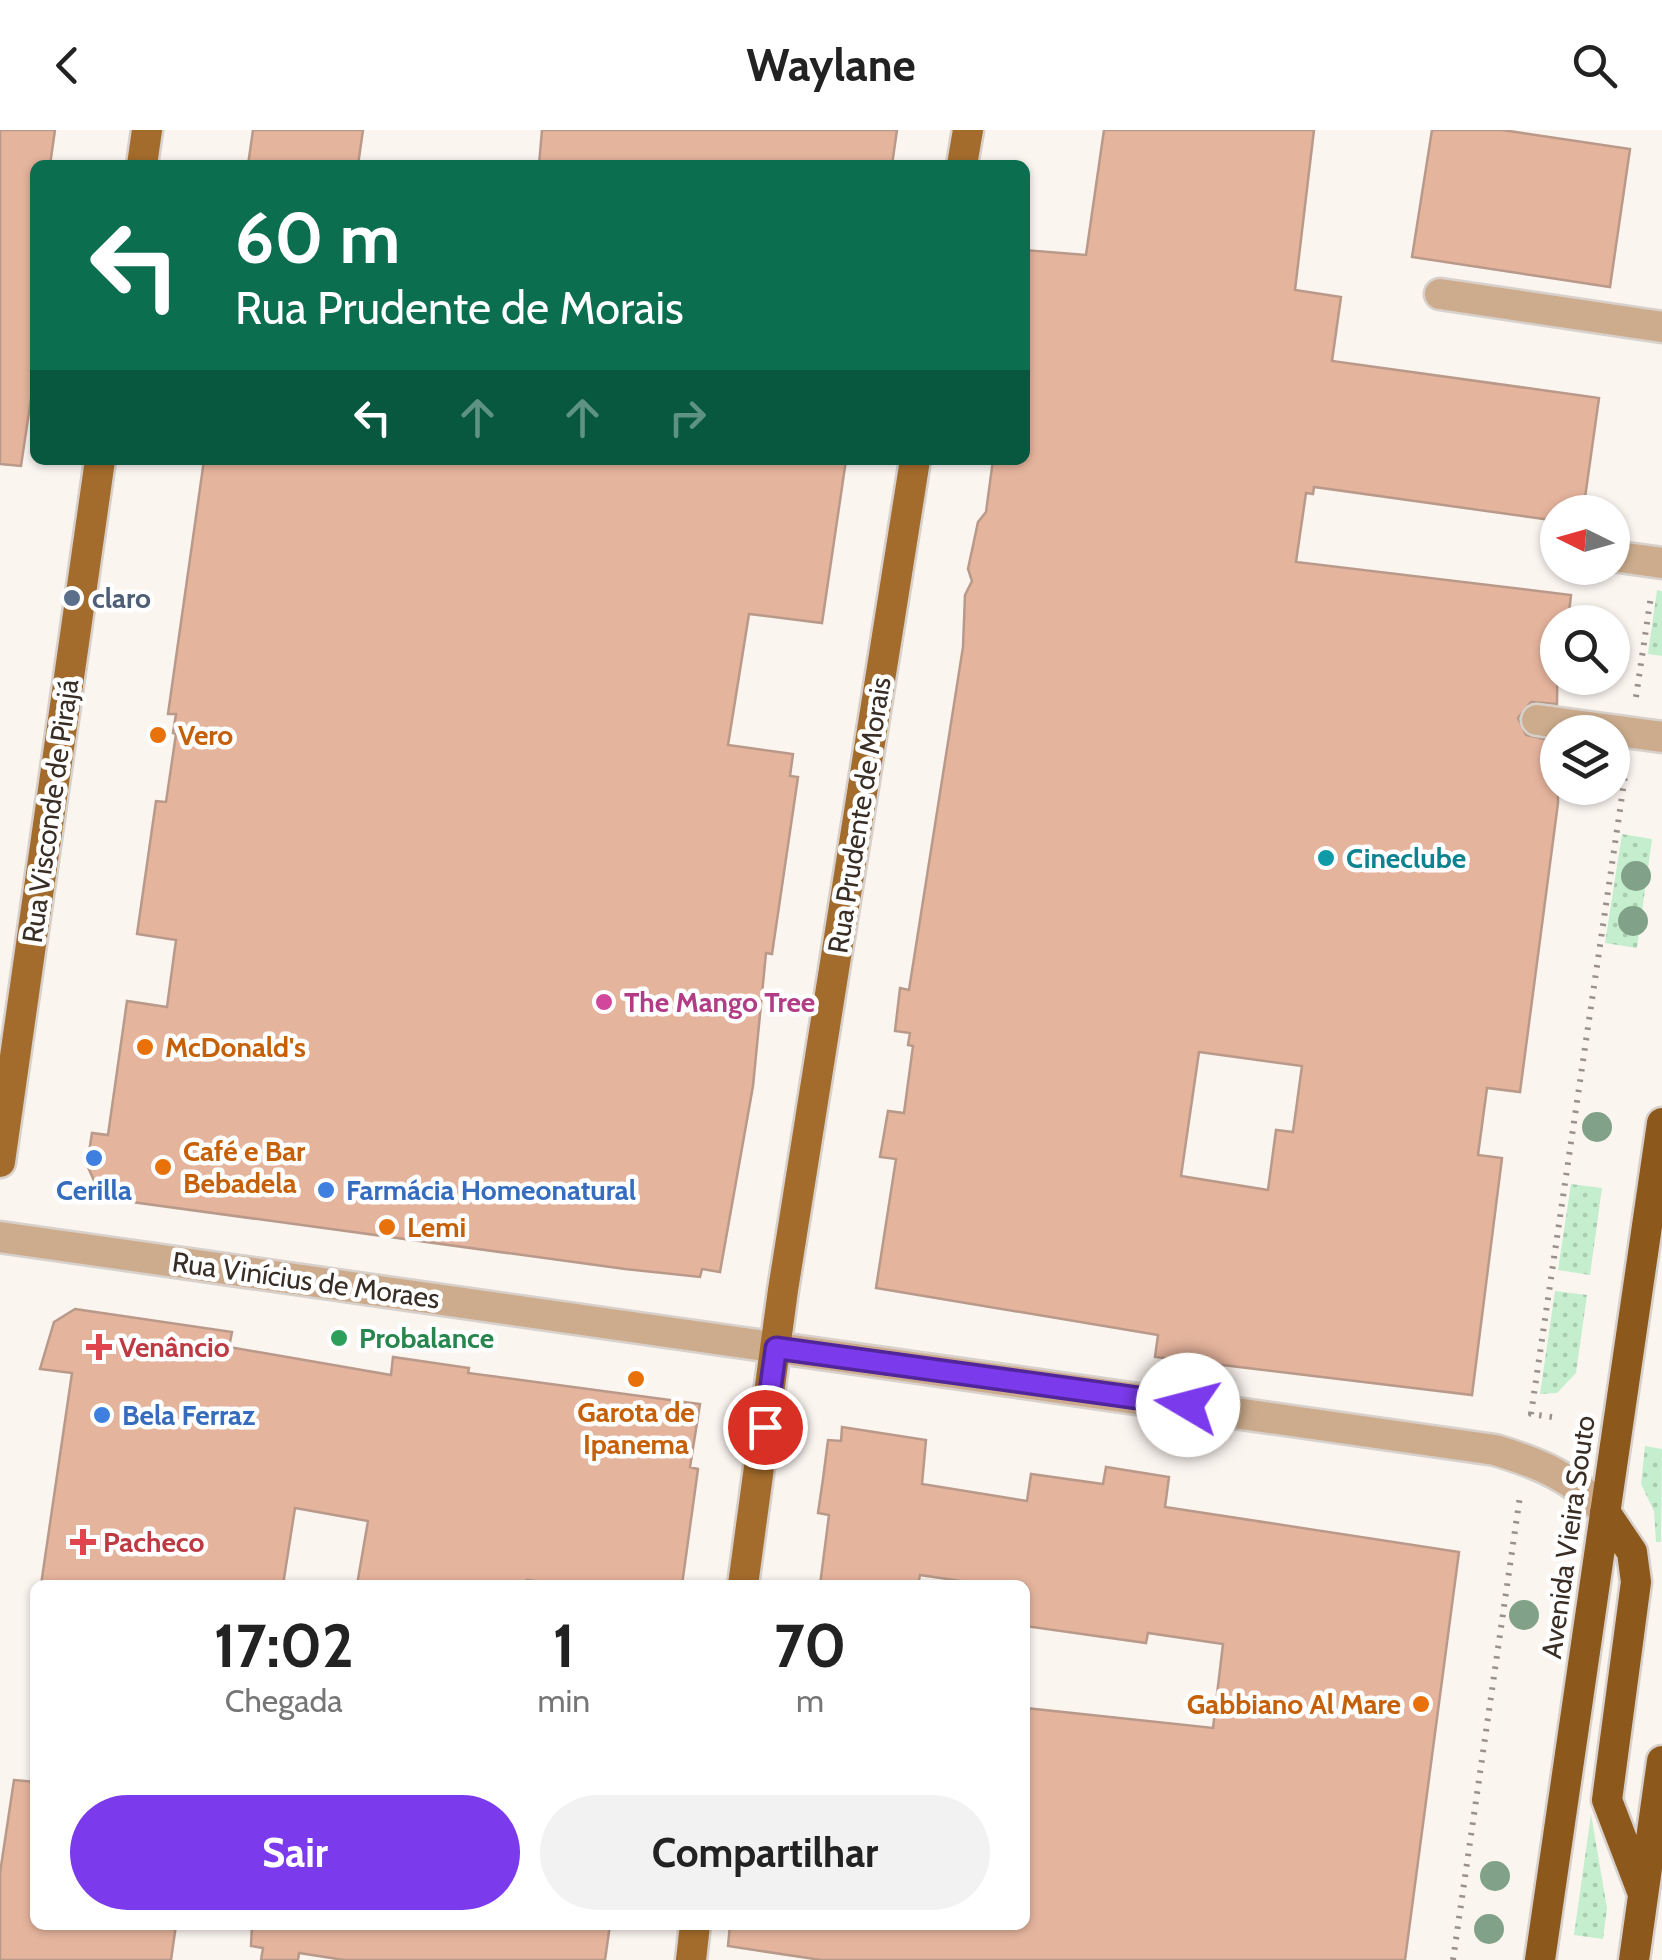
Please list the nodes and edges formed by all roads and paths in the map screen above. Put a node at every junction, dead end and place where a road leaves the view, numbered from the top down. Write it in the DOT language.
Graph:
graph roads {
  1 [pos="147,130"];
  2 [pos="968,130"];
  3 [pos="143,160"];
  4 [pos="963,160"];
  5 [pos="1440,294"];
  6 [pos="1662,327"];
  7 [pos="99,465"];
  8 [pos="914,465"];
  9 [pos="1630,558"];
  10 [pos="1659,562"];
  11 [pos="1537,720"];
  12 [pos="1631,733"];
  13 [pos="1662,737"];
  14 [pos="1662,1123"];
  15 [pos="0,1162"];
  16 [pos="0,1237"];
  17 [pos="776,1348"];
  18 [pos="1552,1418"];
  19 [pos="1530,1496"];
  20 [pos="1605,1512"];
  21 [pos="744,1580"];
  22 [pos="1662,1761"];
  23 [pos="1643,1894"];
  24 [pos="695,1930"];
  25 [pos="691,1960"];
  26 [pos="1452,1960"];
  27 [pos="1540,1960"];
  28 [pos="1634,1960"];
  1 -- 3 [label="main road"];
  2 -- 4 [label="main road"];
  5 -- 6 [label="street"];
  7 -- 15 [label="main road, Rua Visconde de Pirajá"];
  8 -- 17 [label="main road, Rua Prudente de Morais"];
  9 -- 10 [label="street"];
  10 -- 12 [label="path"];
  11 -- 12 [label="street"];
  12 -- 13 [label="street"];
  12 -- 18 [label="path"];
  14 -- 20 [label="highway, Avenida Vieira Souto"];
  16 -- 17 [label="street, Rua Vinícius de Moraes"];
  17 -- 20 [label="street, Rua Vinícius de Moraes"];
  17 -- 21 [label="main road, Rua Prudente de Morais"];
  19 -- 26 [label="path"];
  20 -- 23 [label="highway"];
  20 -- 27 [label="highway, Avenida Vieira Souto"];
  22 -- 23 [label="highway"];
  23 -- 28 [label="highway"];
  24 -- 25 [label="main road"];
}
